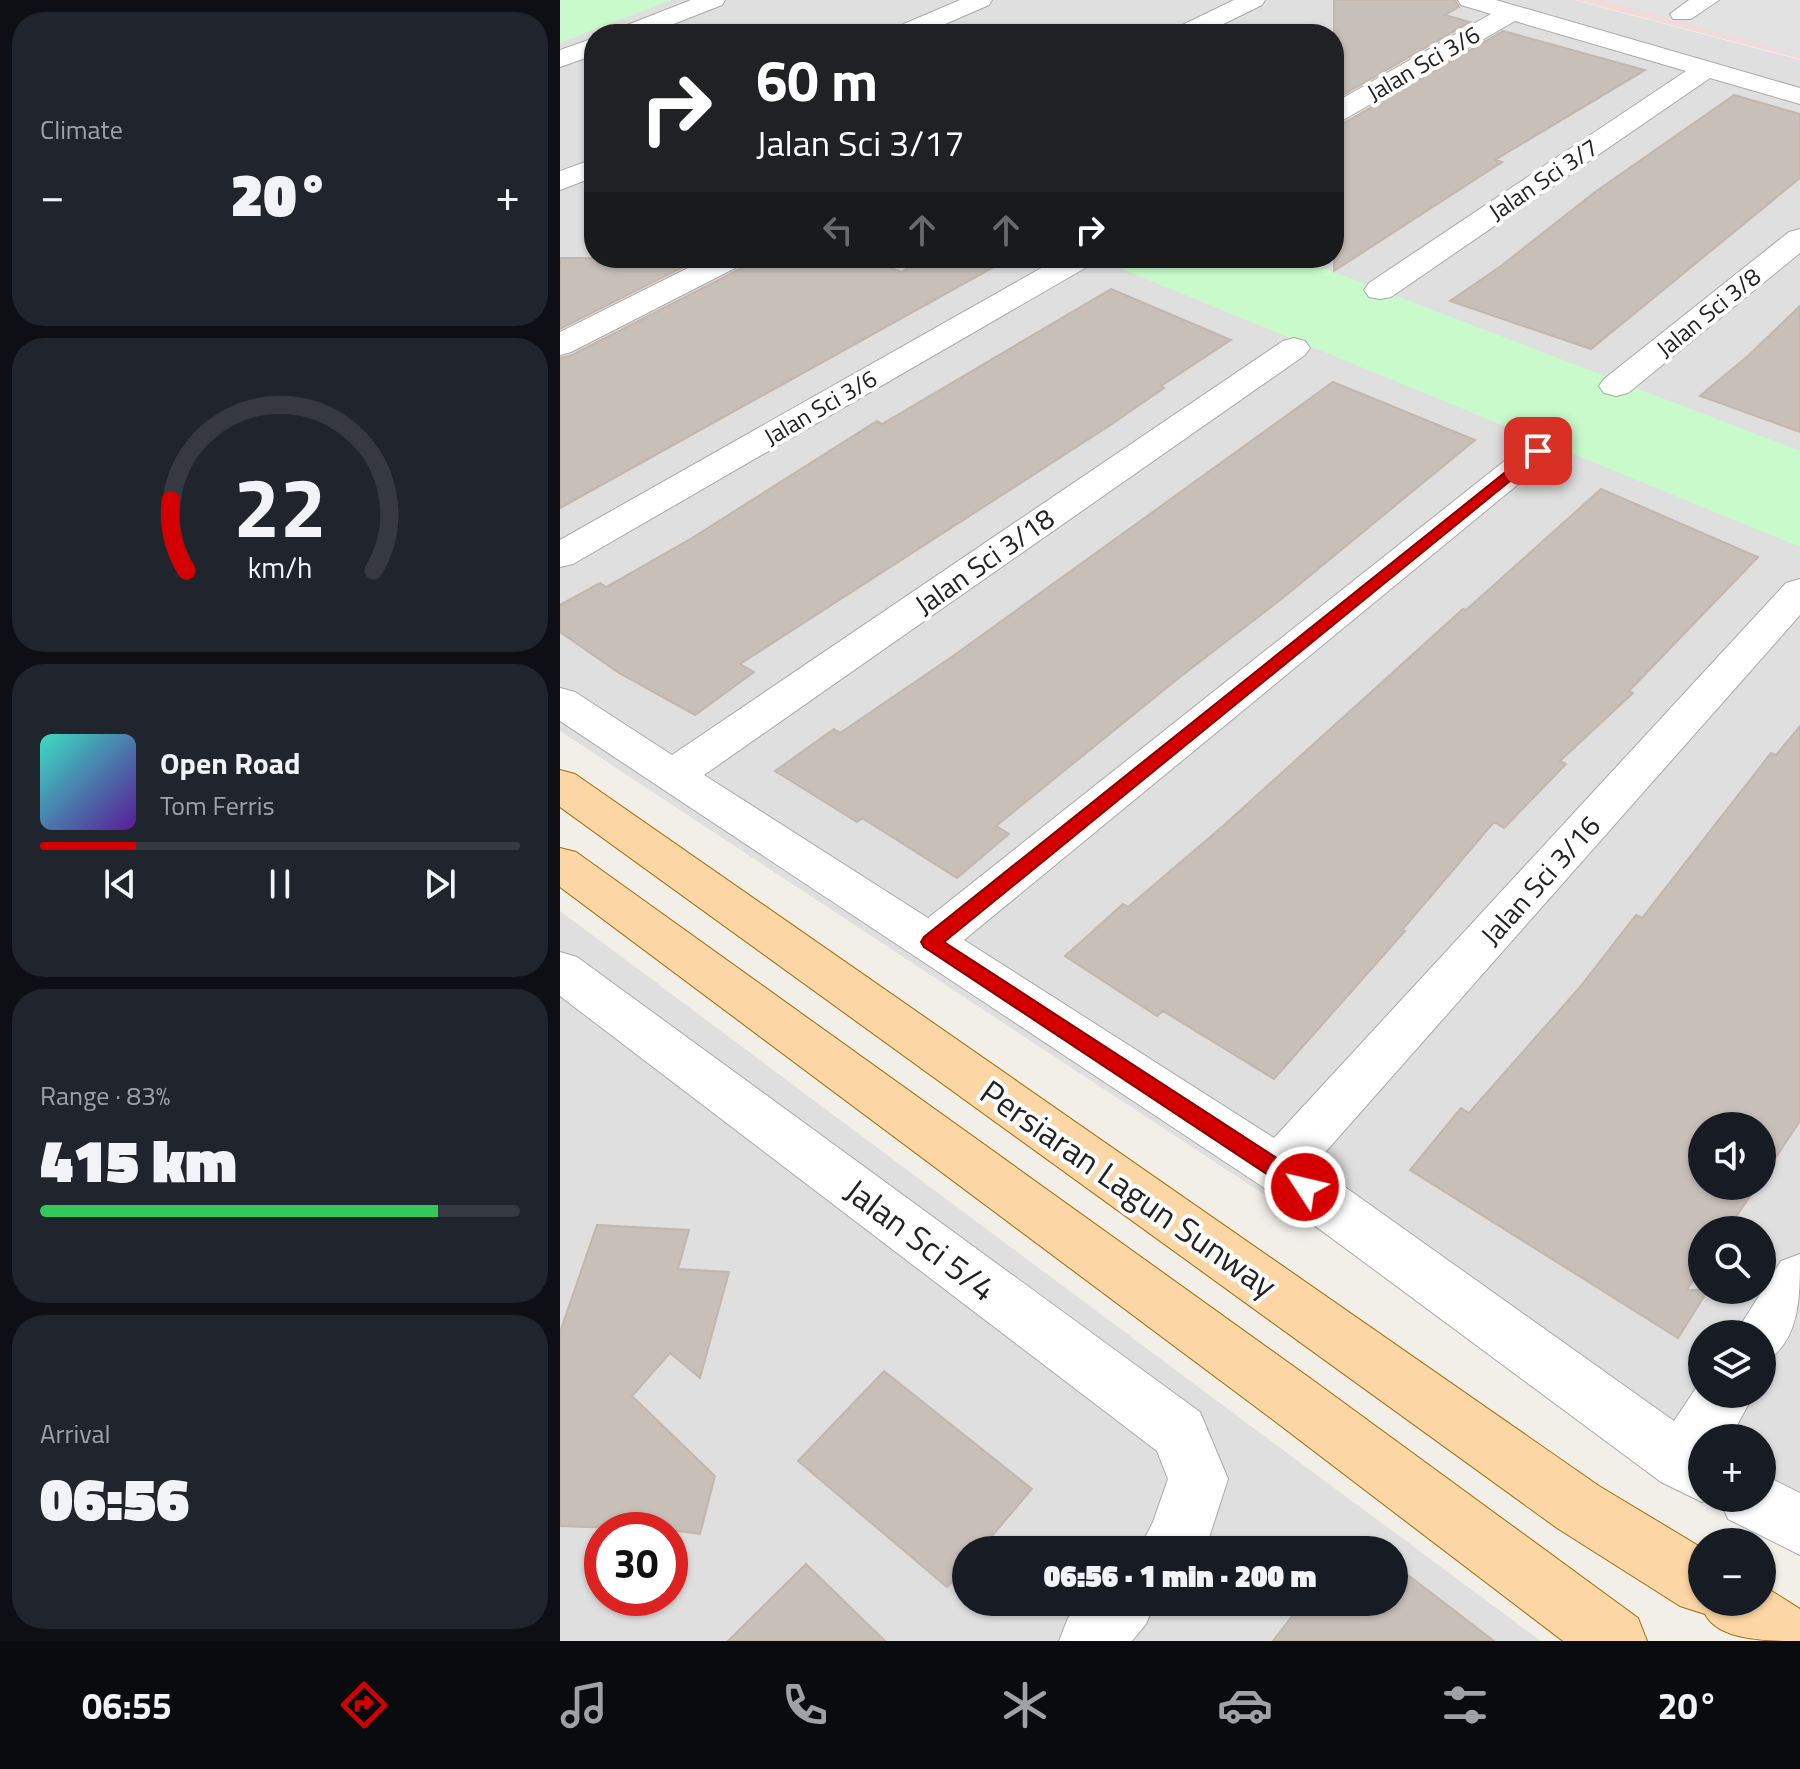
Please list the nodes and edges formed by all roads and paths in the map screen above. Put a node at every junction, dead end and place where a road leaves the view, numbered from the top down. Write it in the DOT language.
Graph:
graph roads {
  1 [pos="713,0"];
  2 [pos="980,0"];
  3 [pos="1253,0"];
  4 [pos="1470,0"];
  5 [pos="1707,0"];
  6 [pos="1512,12"];
  7 [pos="1682,14"];
  8 [pos="652,24"];
  9 [pos="924,24"];
  10 [pos="1204,24"];
  11 [pos="584,50"];
  12 [pos="560,59"];
  13 [pos="1706,69"];
  14 [pos="1800,96"];
  15 [pos="1344,108"];
  16 [pos="584,171"];
  17 [pos="560,181"];
  18 [pos="1800,238"];
  19 [pos="712,268"];
  20 [pos="1064,268"];
  21 [pos="1380,290"];
  22 [pos="560,345"];
  23 [pos="1294,348"];
  24 [pos="1616,386"];
  25 [pos="1538,451"];
  26 [pos="560,556"];
  27 [pos="1800,591"];
  28 [pos="560,702"];
  29 [pos="673,775"];
  30 [pos="560,785"];
  31 [pos="560,864"];
  32 [pos="930,942"];
  33 [pos="560,970"];
  34 [pos="1279,1169"];
  35 [pos="1800,1278"];
  36 [pos="1773,1320"];
  37 [pos="1688,1464"];
  38 [pos="1775,1512"];
  39 [pos="1800,1525"];
  40 [pos="1179,1536"];
  41 [pos="1688,1575"];
  42 [pos="1112,1616"];
  43 [pos="1753,1616"];
  44 [pos="1091,1641"];
  45 [pos="1615,1641"];
  46 [pos="1793,1641"];
  1 -- 8 [label="street"];
  2 -- 9 [label="street"];
  3 -- 10 [label="street"];
  4 -- 6 [label="street"];
  5 -- 7 [label="street"];
  6 -- 13 [label="street"];
  6 -- 15 [label="street, Jalan Sci 3/6"];
  11 -- 12 [label="street"];
  13 -- 14 [label="street"];
  13 -- 21 [label="street, Jalan Sci 3/7"];
  16 -- 17 [label="street"];
  18 -- 24 [label="street, Jalan Sci 3/8"];
  19 -- 22 [label="street"];
  20 -- 26 [label="street, Jalan Sci 3/6"];
  23 -- 29 [label="street, Jalan Sci 3/18"];
  25 -- 32 [label="street"];
  27 -- 34 [label="street, Jalan Sci 3/16"];
  28 -- 29 [label="street"];
  29 -- 32 [label="street"];
  30 -- 41 [label="main road, Persiaran Lagun Sunway"];
  31 -- 45 [label="main road"];
  32 -- 34 [label="street"];
  33 -- 40 [label="street, Jalan Sci 5/4"];
  34 -- 37 [label="street"];
  35 -- 36 [label="street"];
  38 -- 39 [label="street"];
  42 -- 44 [label="street"];
  43 -- 46 [label="main road"];
}
